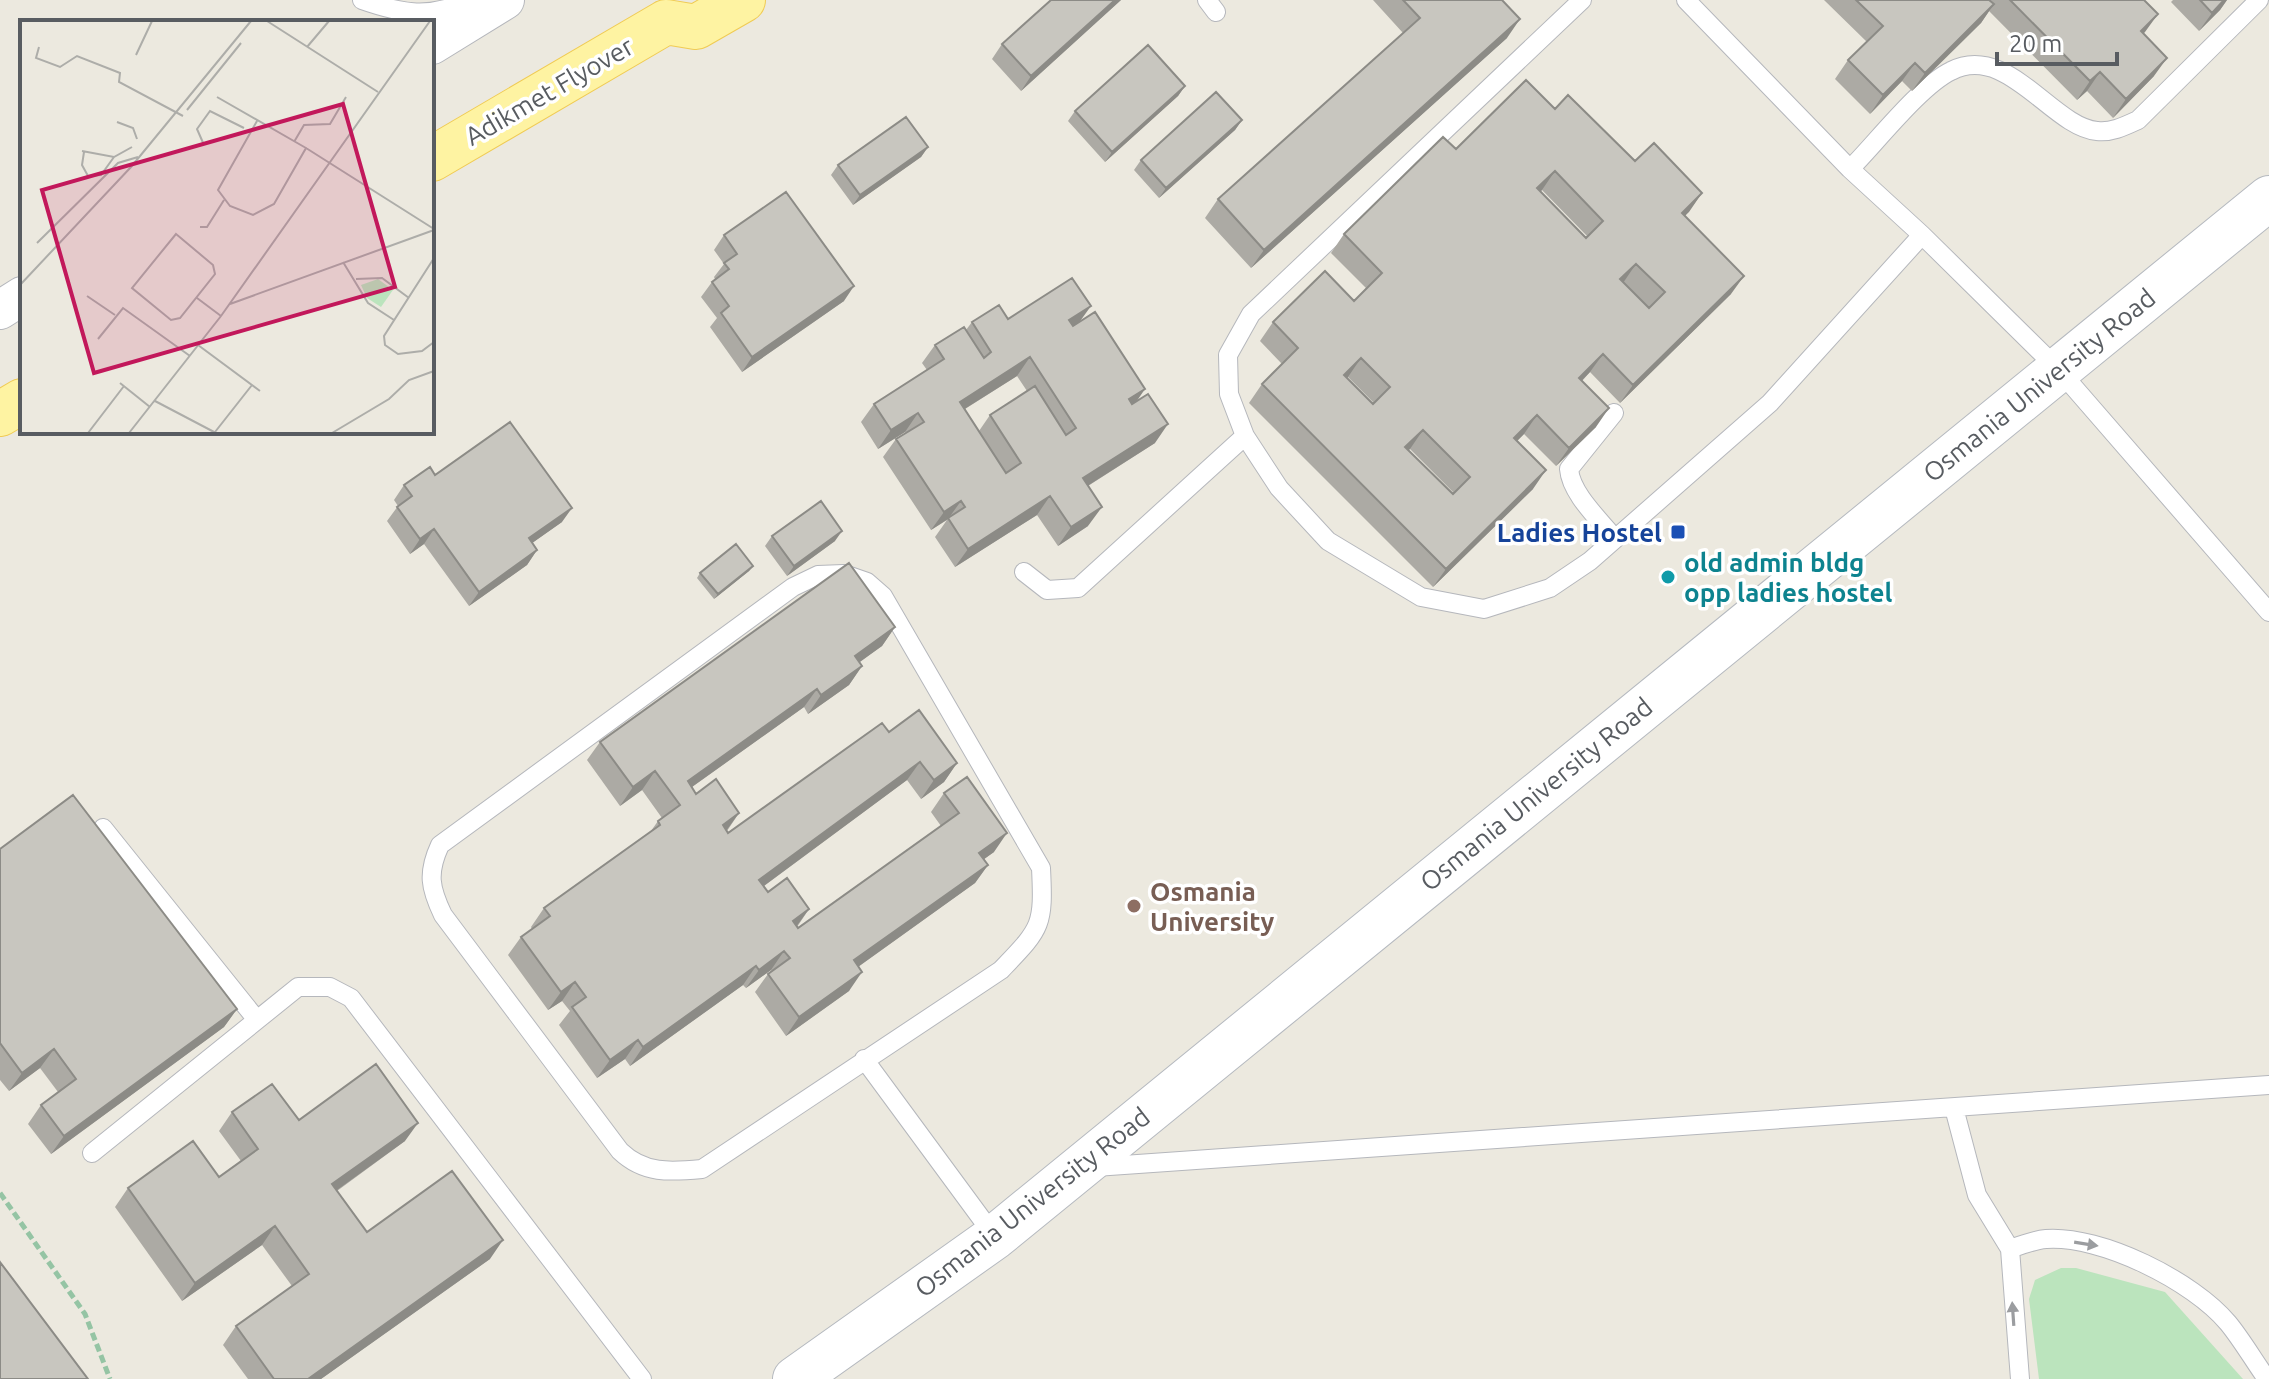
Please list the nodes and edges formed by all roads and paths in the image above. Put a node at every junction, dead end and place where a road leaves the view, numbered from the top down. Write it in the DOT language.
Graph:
graph roads {
  1 [pos="362,0"];
  2 [pos="469,0"];
  3 [pos="505,0"];
  4 [pos="743,0"];
  5 [pos="1582,0"];
  6 [pos="1686,0"];
  7 [pos="2259,0"];
  8 [pos="659,20"];
  9 [pos="434,44"];
  10 [pos="434,158"];
  11 [pos="1850,169"];
  12 [pos="2269,198"];
  13 [pos="1922,235"];
  14 [pos="20,297"];
  15 [pos="0,310"];
  16 [pos="2058,369"];
  17 [pos="20,402"];
  18 [pos="1614,413"];
  19 [pos="0,414"];
  20 [pos="1245,436"];
  21 [pos="1615,539"];
  22 [pos="1024,572"];
  23 [pos="2269,612"];
  24 [pos="103,828"];
  25 [pos="257,1020"];
  26 [pos="864,1059"];
  27 [pos="2269,1085"];
  28 [pos="1954,1108"];
  29 [pos="92,1153"];
  30 [pos="1080,1168"];
  31 [pos="0,1193"];
  32 [pos="995,1237"];
  33 [pos="2010,1249"];
  34 [pos="110,1379"];
  35 [pos="642,1379"];
  36 [pos="795,1379"];
  37 [pos="2020,1379"];
  38 [pos="2267,1379"];
  1 -- 2 [label="lane"];
  3 -- 9 [label="street"];
  4 -- 8 [label="main road"];
  5 -- 20 [label="lane"];
  6 -- 11 [label="lane"];
  7 -- 11 [label="lane"];
  8 -- 10 [label="main road, Adikmet Flyover"];
  11 -- 13 [label="lane"];
  12 -- 16 [label="main road, Osmania University Road"];
  13 -- 16 [label="lane"];
  13 -- 21 [label="lane"];
  14 -- 15 [label="street"];
  16 -- 23 [label="lane"];
  16 -- 30 [label="main road, Osmania University Road"];
  17 -- 19 [label="main road"];
  18 -- 21 [label="lane"];
  20 -- 21 [label="lane"];
  20 -- 22 [label="lane"];
  24 -- 25 [label="lane"];
  25 -- 29 [label="lane"];
  25 -- 35 [label="lane"];
  26 -- 26 [label="lane"];
  26 -- 32 [label="lane"];
  27 -- 28 [label="lane"];
  28 -- 30 [label="lane"];
  28 -- 33 [label="lane"];
  30 -- 32 [label="main road, Osmania University Road"];
  31 -- 34 [label="path"];
  32 -- 36 [label="main road, Osmania University Road"];
  37 -- 33 [label="lane, one-way"];
  33 -- 38 [label="lane, one-way"];
}
